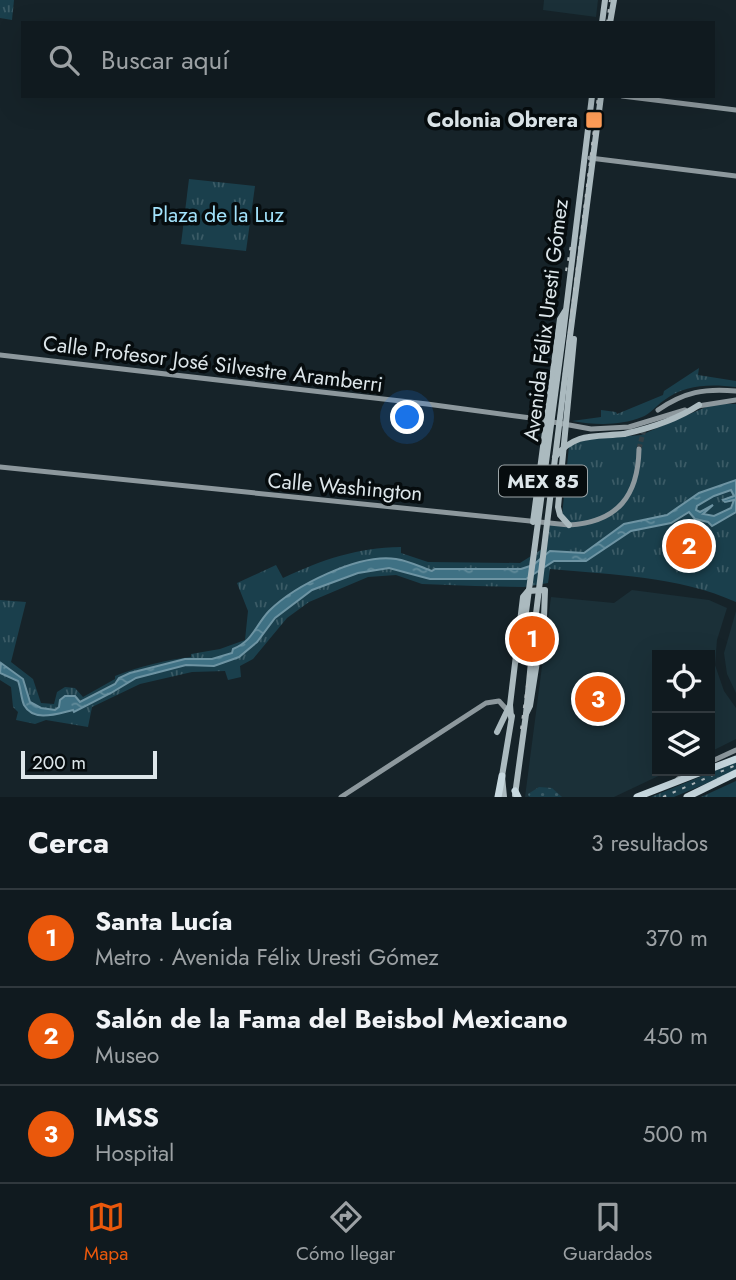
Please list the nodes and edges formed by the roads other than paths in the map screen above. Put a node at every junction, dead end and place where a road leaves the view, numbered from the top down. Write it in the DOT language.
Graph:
graph roads {
  1 [pos="605,0"];
  2 [pos="614,0"];
  3 [pos="602,21"];
  4 [pos="610,21"];
  5 [pos="593,98"];
  6 [pos="601,98"];
  7 [pos="638,98"];
  8 [pos="736,110"];
  9 [pos="585,157"];
  10 [pos="593,158"];
  11 [pos="736,176"];
  12 [pos="570,310"];
  13 [pos="0,355"];
  14 [pos="551,387"];
  15 [pos="568,390"];
  16 [pos="736,391"];
  17 [pos="736,400"];
  18 [pos="699,405"];
  19 [pos="658,410"];
  20 [pos="547,421"];
  21 [pos="565,425"];
  22 [pos="639,449"];
  23 [pos="554,458"];
  24 [pos="0,467"];
  25 [pos="536,504"];
  26 [pos="558,507"];
  27 [pos="533,522"];
  28 [pos="569,525"];
  29 [pos="511,709"];
  30 [pos="526,714"];
  31 [pos="497,732"];
  32 [pos="736,750"];
  33 [pos="736,759"];
  34 [pos="715,760"];
  35 [pos="715,767"];
  36 [pos="736,773"];
  37 [pos="502,776"];
  38 [pos="683,776"];
  39 [pos="690,776"];
  40 [pos="676,781"];
  41 [pos="516,795"];
  42 [pos="341,797"];
  43 [pos="498,797"];
  44 [pos="504,797"];
  45 [pos="637,797"];
  46 [pos="687,797"];
  1 -- 3 [label="main road"];
  2 -- 4 [label="main road"];
  5 -- 9 [label="main road, Avenida Félix Uresti Gómez / MEX 85"];
  6 -- 10 [label="main road, Avenida Félix Uresti Gómez / MEX 85"];
  7 -- 8 [label="main road"];
  9 -- 10 [label="main road"];
  9 -- 12 [label="main road, Avenida Félix Uresti Gómez / MEX 85"];
  10 -- 11 [label="main road"];
  10 -- 12 [label="main road, Avenida Félix Uresti Gómez / MEX 85"];
  12 -- 14 [label="main road"];
  12 -- 15 [label="main road"];
  12 -- 23 [label="main road, Avenida Félix Uresti Gómez / MEX 85, bridge"];
  12 -- 29 [label="main road, Avenida Félix Uresti Gómez / MEX 85, bridge"];
  13 -- 20 [label="main road, Calle Profesor José Silvestre Aramberri"];
  14 -- 15 [label="main road"];
  14 -- 20 [label="main road"];
  15 -- 21 [label="main road"];
  16 -- 19 [label="main road"];
  17 -- 18 [label="main road, Calle Profesor José Silvestre Aramberri"];
  18 -- 21 [label="main road, Calle Profesor José Silvestre Aramberri"];
  18 -- 23 [label="main road, bridge"];
  20 -- 21 [label="main road, Calle Profesor José Silvestre Aramberri"];
  20 -- 25 [label="main road"];
  21 -- 26 [label="main road"];
  22 -- 28 [label="main road, Calle Washington"];
  23 -- 30 [label="main road, Avenida Félix Uresti Gómez / MEX 85, bridge"];
  24 -- 27 [label="main road, Calle Washington"];
  25 -- 26 [label="main road"];
  25 -- 27 [label="main road"];
  26 -- 28 [label="main road"];
  27 -- 28 [label="main road, Calle Washington"];
  29 -- 30 [label="main road"];
  29 -- 31 [label="main road"];
  29 -- 37 [label="main road, Avenida Félix Uresti Gómez / MEX 85"];
  29 -- 42 [label="main road"];
  30 -- 41 [label="main road, Avenida Félix Uresti Gómez / MEX 85"];
  32 -- 34 [label="main road"];
  33 -- 35 [label="highway"];
  36 -- 46 [label="highway"];
  37 -- 43 [label="highway"];
  37 -- 44 [label="main road, Avenida Félix Uresti Gómez / MEX 85"];
  38 -- 40 [label="main road"];
  39 -- 40 [label="highway"];
  40 -- 45 [label="highway"];
}
